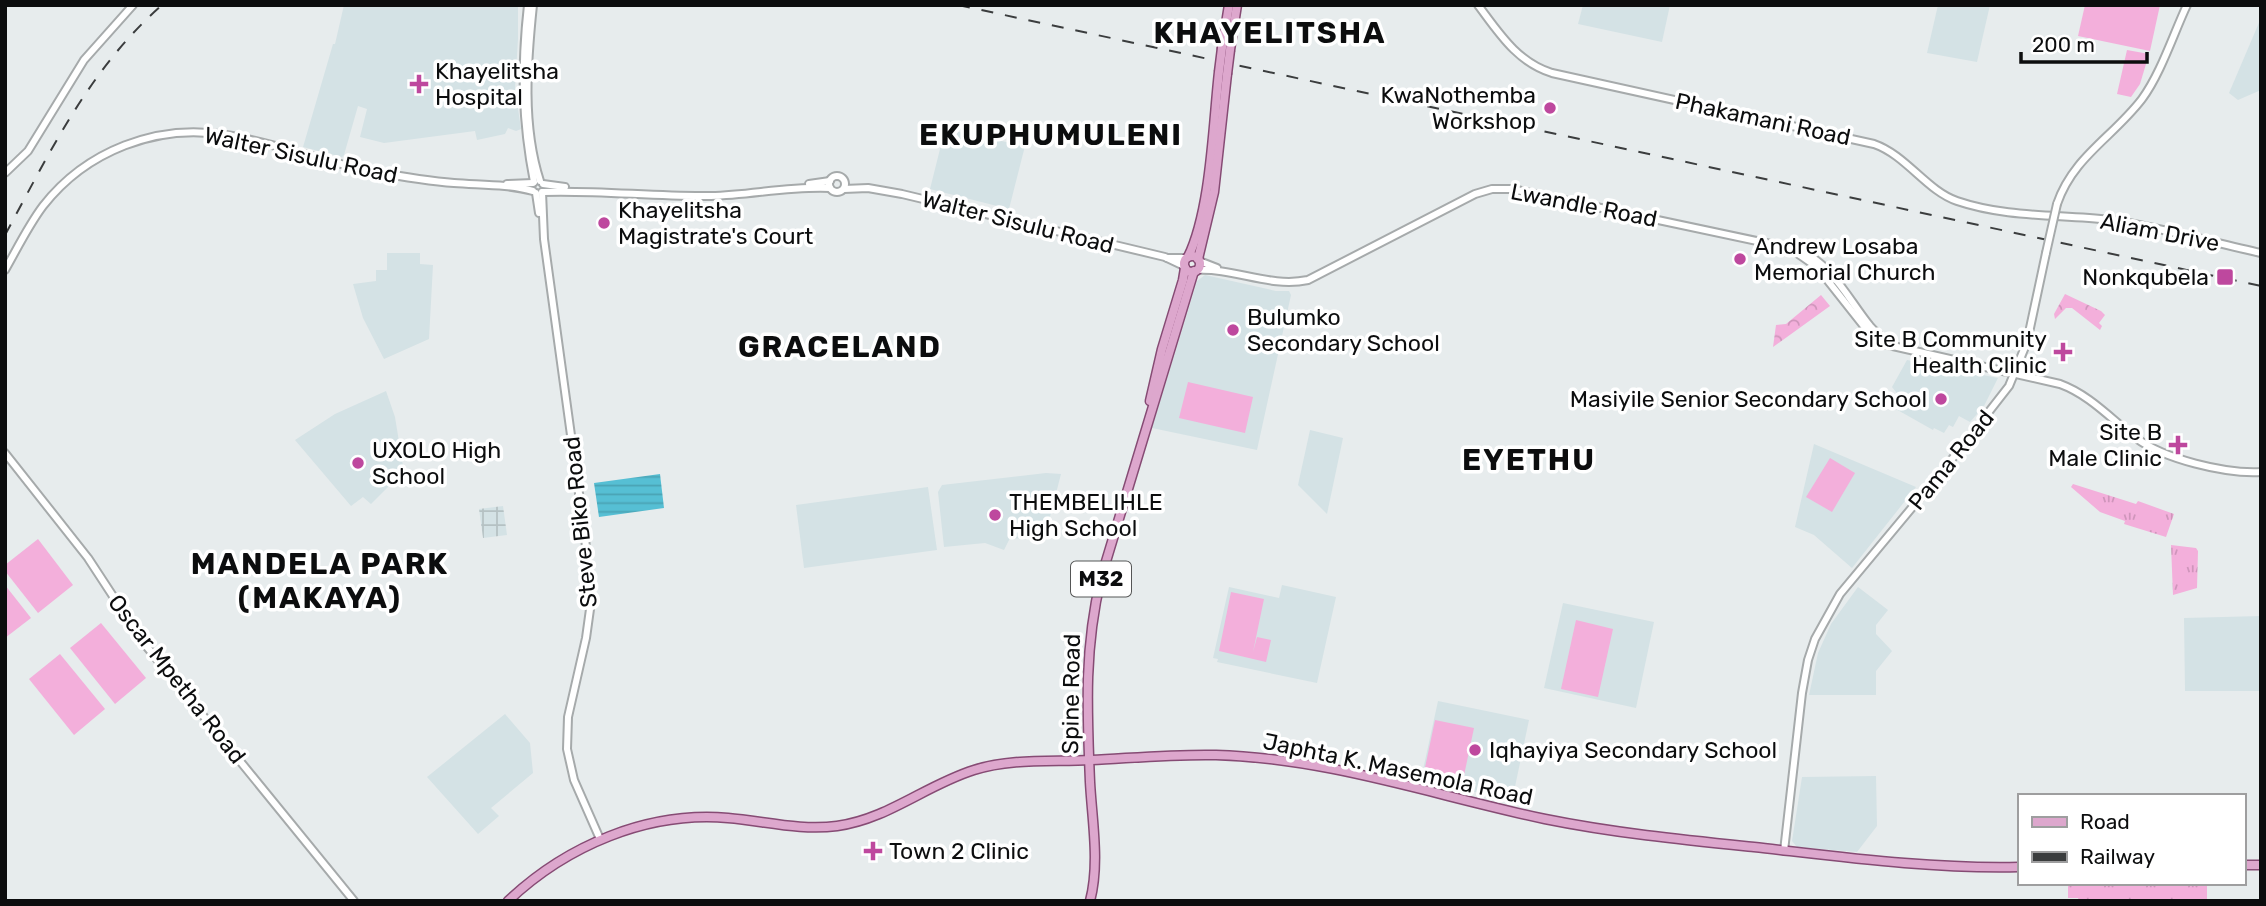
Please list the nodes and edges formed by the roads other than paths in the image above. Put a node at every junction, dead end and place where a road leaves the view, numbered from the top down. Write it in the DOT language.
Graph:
graph roads {
  1 [pos="133,5"];
  2 [pos="528,5"];
  3 [pos="533,5"];
  4 [pos="1229,5"];
  5 [pos="1237,5"];
  6 [pos="1478,5"];
  7 [pos="2187,5"];
  8 [pos="1226,49"];
  9 [pos="1223,73"];
  10 [pos="5,173"];
  11 [pos="830,184"];
  12 [pos="844,186"];
  13 [pos="538,187"];
  14 [pos="2060,217"];
  15 [pos="2261,253"];
  16 [pos="1185,262"];
  17 [pos="1197,265"];
  18 [pos="5,270"];
  19 [pos="2016,374"];
  20 [pos="1139,452"];
  21 [pos="5,453"];
  22 [pos="2261,472"];
  23 [pos="1089,760"];
  24 [pos="600,839"];
  25 [pos="1784,851"];
  26 [pos="2018,867"];
  27 [pos="354,901"];
  28 [pos="508,901"];
  29 [pos="1090,901"];
  1 -- 10 [label="street"];
  2 -- 13 [label="street, Steve Biko Road"];
  3 -- 13 [label="street, Steve Biko Road"];
  4 -- 8 [label="main road, Spine Road / M32"];
  5 -- 8 [label="main road, Spine Road / M32"];
  6 -- 14 [label="street, Phakamani Road"];
  7 -- 19 [label="street, Pama Road, bridge"];
  8 -- 9 [label="main road, Spine Road / M32, bridge"];
  9 -- 16 [label="main road, Spine Road / M32"];
  9 -- 17 [label="main road, Spine Road / M32"];
  11 -- 12 [label="street"];
  11 -- 12 [label="street"];
  11 -- 13 [label="street, Walter Sisulu Road"];
  12 -- 16 [label="street, Walter Sisulu Road"];
  13 -- 18 [label="street, Walter Sisulu Road"];
  13 -- 24 [label="street, Steve Biko Road"];
  14 -- 15 [label="street, Aliam Drive"];
  16 -- 17 [label="main road"];
  16 -- 17 [label="main road"];
  16 -- 20 [label="main road, Spine Road / M32"];
  17 -- 19 [label="street, Lwandle Road"];
  17 -- 20 [label="main road, Spine Road / M32"];
  19 -- 22 [label="street, Lwandle Road"];
  19 -- 25 [label="street, Pama Road"];
  20 -- 23 [label="main road, Spine Road / M32"];
  21 -- 27 [label="street, Oscar Mpetha Road"];
  23 -- 24 [label="main road, Japhta K. Masemola Road"];
  23 -- 25 [label="main road, Japhta K. Masemola Road"];
  23 -- 29 [label="main road, Spine Road / M32"];
  24 -- 28 [label="main road, Japhta K. Masemola Road"];
  25 -- 26 [label="main road, Japhta K. Masemola Road"];
}
